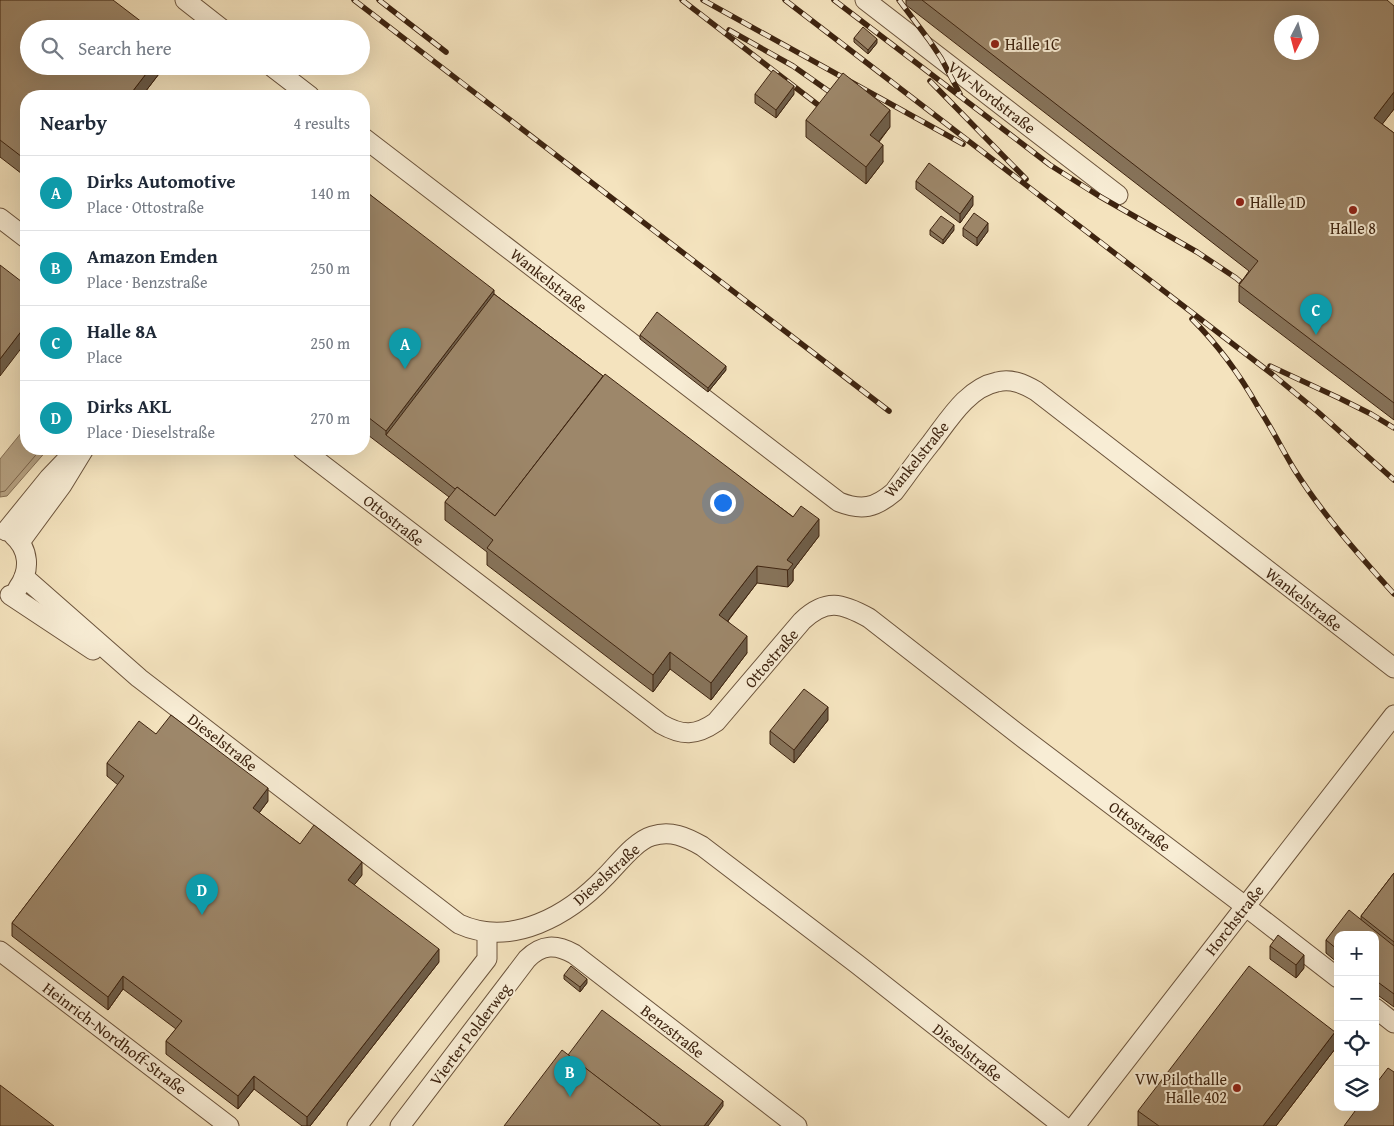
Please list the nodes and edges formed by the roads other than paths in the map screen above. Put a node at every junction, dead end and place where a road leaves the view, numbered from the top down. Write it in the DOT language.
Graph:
graph roads {
  1 [pos="185,0"];
  2 [pos="865,0"];
  3 [pos="211,20"];
  4 [pos="283,75"];
  5 [pos="302,90"];
  6 [pos="370,143"];
  7 [pos="1118,194"];
  8 [pos="0,218"];
  9 [pos="20,233"];
  10 [pos="71,455"];
  11 [pos="80,455"];
  12 [pos="310,455"];
  13 [pos="9,534"];
  14 [pos="24,577"];
  15 [pos="5,597"];
  16 [pos="1394,668"];
  17 [pos="139,678"];
  18 [pos="1394,715"];
  19 [pos="1245,906"];
  20 [pos="487,932"];
  21 [pos="545,948"];
  22 [pos="0,951"];
  23 [pos="1335,976"];
  24 [pos="1379,1011"];
  25 [pos="1394,1023"];
  26 [pos="229,1126"];
  27 [pos="357,1126"];
  28 [pos="400,1126"];
  29 [pos="797,1126"];
  30 [pos="1063,1126"];
  31 [pos="1075,1126"];
  1 -- 3 [label="street"];
  2 -- 7 [label="street, VW-Nordstraße"];
  4 -- 5 [label="street"];
  6 -- 16 [label="street, Wankelstraße"];
  8 -- 9 [label="street"];
  10 -- 13 [label="street"];
  11 -- 13 [label="street"];
  12 -- 19 [label="street, Ottostraße"];
  13 -- 14 [label="street"];
  14 -- 15 [label="street"];
  14 -- 17 [label="street, Dieselstraße"];
  15 -- 17 [label="street, Dieselstraße"];
  17 -- 20 [label="street, Dieselstraße"];
  18 -- 19 [label="street, Horchstraße"];
  19 -- 23 [label="street, Ottostraße"];
  19 -- 31 [label="street, Horchstraße"];
  20 -- 27 [label="street"];
  20 -- 30 [label="street, Dieselstraße"];
  21 -- 28 [label="street, Vierter Polderweg"];
  21 -- 29 [label="street, Benzstraße"];
  22 -- 26 [label="street, Heinrich-Nordhoff-Straße"];
  24 -- 25 [label="street"];
}
